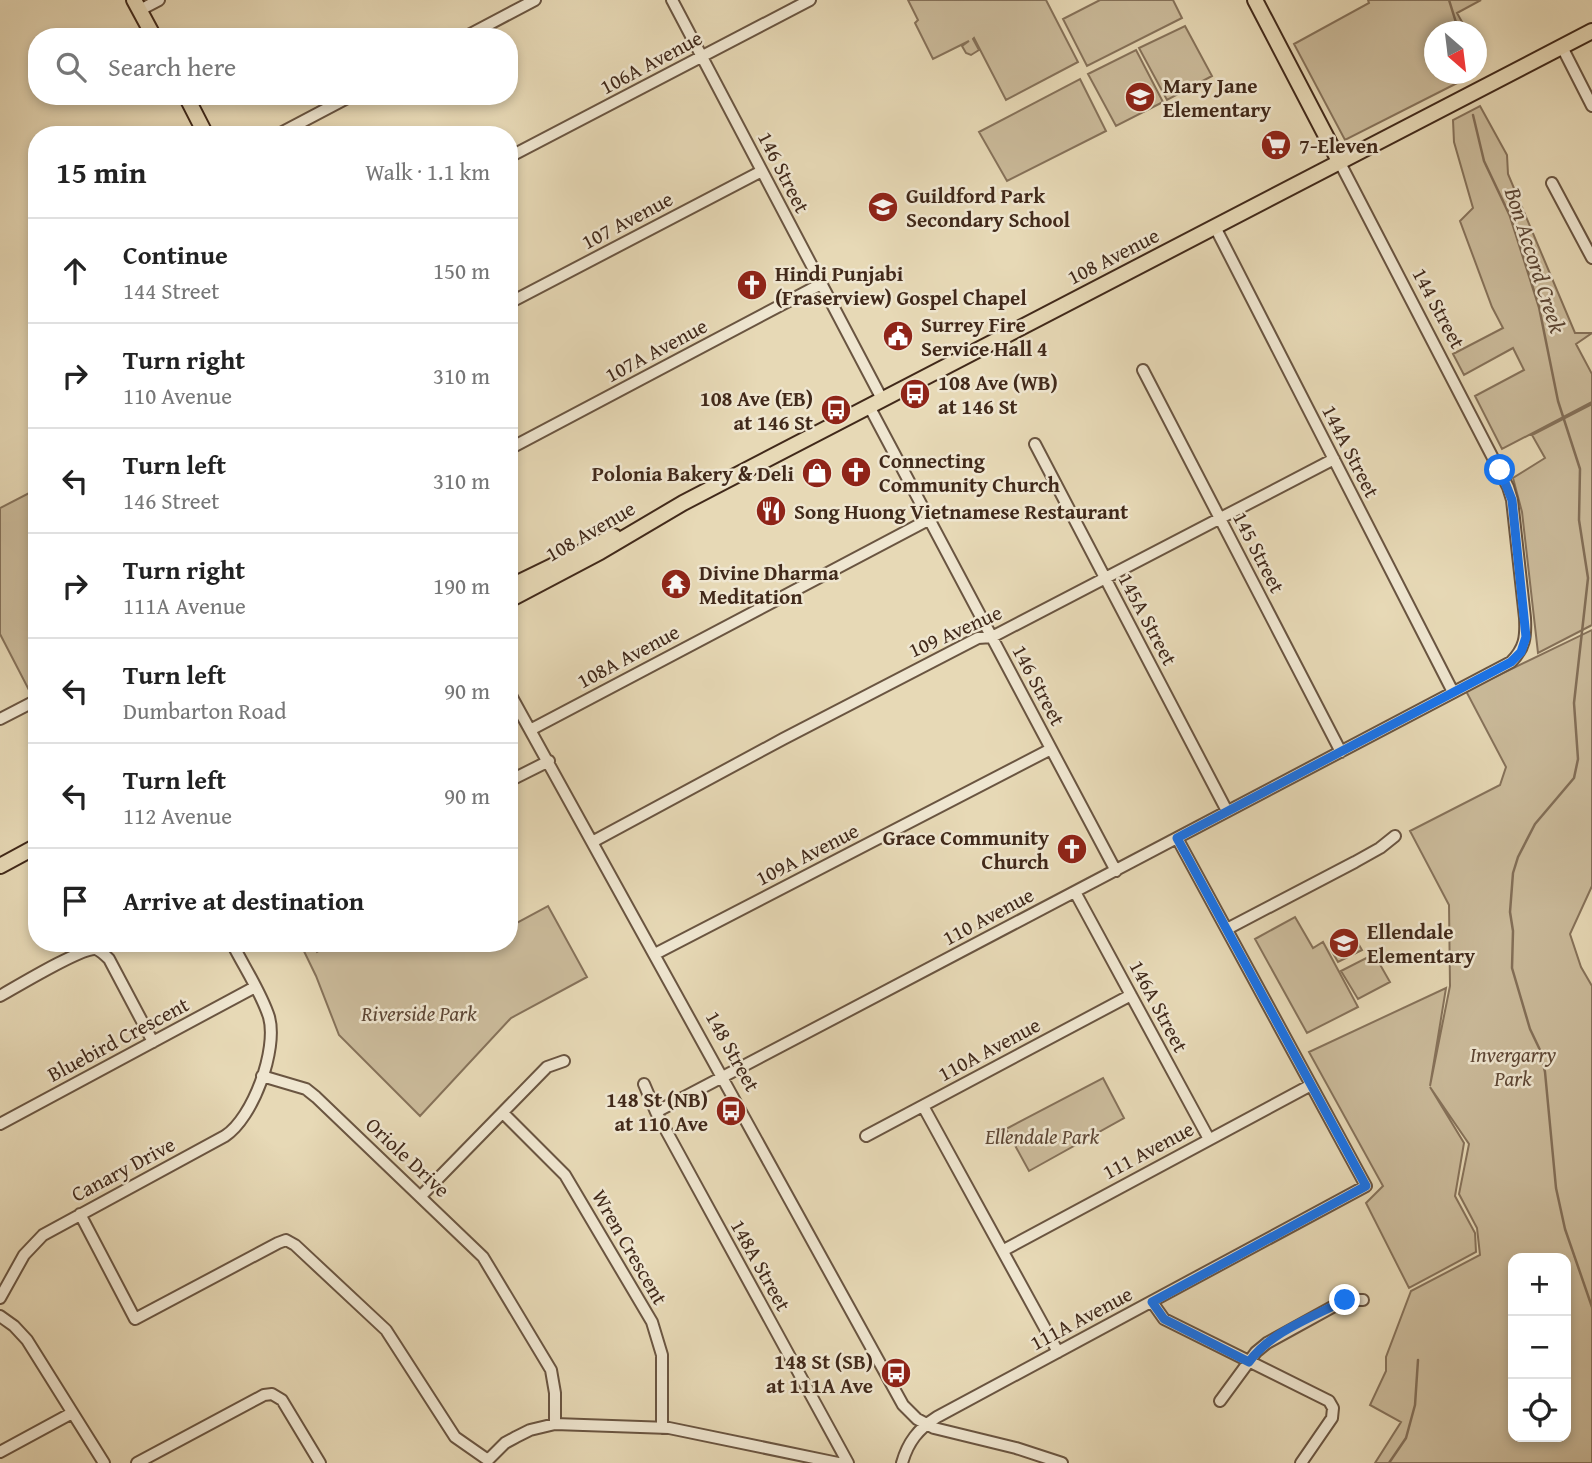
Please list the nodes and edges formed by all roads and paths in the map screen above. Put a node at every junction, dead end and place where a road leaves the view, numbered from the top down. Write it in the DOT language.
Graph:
graph roads {
  1 [pos="159,0"];
  2 [pos="535,0"];
  3 [pos="672,0"];
  4 [pos="810,0"];
  5 [pos="1255,0"];
  6 [pos="137,5"];
  7 [pos="149,28"];
  8 [pos="482,28"];
  9 [pos="1592,31"];
  10 [pos="1562,47"];
  11 [pos="702,56"];
  12 [pos="191,105"];
  13 [pos="334,105"];
  14 [pos="1592,106"];
  15 [pos="201,126"];
  16 [pos="294,126"];
  17 [pos="518,152"];
  18 [pos="1339,161"];
  19 [pos="762,171"];
  20 [pos="1552,183"];
  21 [pos="1215,227"];
  22 [pos="1592,258"];
  23 [pos="821,285"];
  24 [pos="518,298"];
  25 [pos="1143,370"];
  26 [pos="875,403"];
  27 [pos="518,444"];
  28 [pos="1035,444"];
  29 [pos="1334,459"];
  30 [pos="654,519"];
  31 [pos="1220,519"];
  32 [pos="929,520"];
  33 [pos="1105,579"];
  34 [pos="518,582"];
  35 [pos="518,595"];
  36 [pos="992,637"];
  37 [pos="1521,652"];
  38 [pos="1453,692"];
  39 [pos="28,705"];
  40 [pos="518,706"];
  41 [pos="0,719"];
  42 [pos="532,729"];
  43 [pos="1051,749"];
  44 [pos="1341,752"];
  45 [pos="549,761"];
  46 [pos="518,776"];
  47 [pos="1227,811"];
  48 [pos="1395,836"];
  49 [pos="1177,838"];
  50 [pos="594,841"];
  51 [pos="28,851"];
  52 [pos="0,866"];
  53 [pos="1116,871"];
  54 [pos="1075,892"];
  55 [pos="1227,929"];
  56 [pos="84,952"];
  57 [pos="101,952"];
  58 [pos="237,952"];
  59 [pos="655,954"];
  60 [pos="255,987"];
  61 [pos="1131,995"];
  62 [pos="0,996"];
  63 [pos="153,1042"];
  64 [pos="565,1061"];
  65 [pos="262,1076"];
  66 [pos="723,1078"];
  67 [pos="643,1084"];
  68 [pos="1311,1084"];
  69 [pos="923,1106"];
  70 [pos="656,1112"];
  71 [pos="503,1113"];
  72 [pos="0,1124"];
  73 [pos="866,1136"];
  74 [pos="1209,1139"];
  75 [pos="421,1196"];
  76 [pos="80,1214"];
  77 [pos="1003,1250"];
  78 [pos="0,1298"];
  79 [pos="1363,1300"];
  80 [pos="1152,1302"];
  81 [pos="0,1316"];
  82 [pos="1058,1352"];
  83 [pos="1249,1362"];
  84 [pos="1220,1401"];
  85 [pos="72,1413"];
  86 [pos="555,1424"];
  87 [pos="925,1424"];
  88 [pos="662,1428"];
  89 [pos="0,1452"];
  90 [pos="488,1462"];
  91 [pos="104,1463"];
  92 [pos="137,1463"];
  93 [pos="320,1463"];
  94 [pos="838,1463"];
  95 [pos="848,1463"];
  96 [pos="902,1463"];
  97 [pos="1062,1463"];
  98 [pos="1301,1463"];
  1 -- 6 [label="street"];
  2 -- 8 [label="street"];
  3 -- 11 [label="street, 146 Street"];
  4 -- 11 [label="street, 106A Avenue"];
  5 -- 18 [label="main road, 144 Street"];
  6 -- 7 [label="main road"];
  9 -- 10 [label="main road, 108 Avenue"];
  10 -- 14 [label="street"];
  10 -- 18 [label="main road, 108 Avenue"];
  11 -- 17 [label="street, 106A Avenue"];
  11 -- 19 [label="street, 146 Street"];
  12 -- 15 [label="main road"];
  13 -- 16 [label="street"];
  18 -- 21 [label="main road, 108 Avenue"];
  18 -- 37 [label="street, 144 Street"];
  19 -- 23 [label="street, 146 Street"];
  19 -- 24 [label="street, 107 Avenue"];
  20 -- 22 [label="street"];
  21 -- 26 [label="main road, 108 Avenue"];
  21 -- 29 [label="street, 144A Street"];
  23 -- 26 [label="street, 146 Street"];
  23 -- 27 [label="street, 107A Avenue"];
  25 -- 31 [label="street, 145 Street"];
  26 -- 30 [label="main road, 108 Avenue"];
  26 -- 32 [label="street, 146 Street"];
  28 -- 33 [label="street, 145A Street"];
  29 -- 31 [label="street, 109 Avenue"];
  29 -- 38 [label="street, 144A Street"];
  30 -- 34 [label="main road, 108 Avenue"];
  30 -- 35 [label="main road, 108 Avenue"];
  31 -- 33 [label="street, 109 Avenue"];
  31 -- 44 [label="street, 145 Street"];
  32 -- 36 [label="street, 146 Street"];
  32 -- 42 [label="street, 108A Avenue"];
  33 -- 36 [label="street, 109 Avenue"];
  33 -- 47 [label="street, 145A Street"];
  36 -- 43 [label="street, 146 Street"];
  36 -- 50 [label="street, 109 Avenue"];
  37 -- 38 [label="street, 110 Avenue"];
  38 -- 44 [label="street, 110 Avenue"];
  39 -- 41 [label="street"];
  40 -- 42 [label="street, 148 Street"];
  42 -- 45 [label="street, 148 Street"];
  43 -- 53 [label="street, 146 Street"];
  43 -- 59 [label="street, 109A Avenue"];
  44 -- 47 [label="street, 110 Avenue"];
  45 -- 46 [label="street"];
  45 -- 50 [label="street, 148 Street"];
  47 -- 49 [label="street, 110 Avenue"];
  48 -- 55 [label="street"];
  49 -- 53 [label="street, 110 Avenue"];
  49 -- 55 [label="street"];
  50 -- 59 [label="street, 148 Street"];
  51 -- 52 [label="main road"];
  53 -- 54 [label="street, 110 Avenue"];
  54 -- 61 [label="street, 146A Street"];
  54 -- 66 [label="street, 110 Avenue"];
  55 -- 68 [label="street"];
  56 -- 62 [label="street"];
  57 -- 63 [label="street"];
  58 -- 60 [label="street"];
  59 -- 66 [label="street, 148 Street"];
  60 -- 63 [label="street, Bluebird Crescent"];
  60 -- 65 [label="street"];
  61 -- 69 [label="street, 110A Avenue"];
  61 -- 74 [label="street, 146A Street"];
  63 -- 72 [label="street, Bluebird Crescent"];
  64 -- 71 [label="street"];
  65 -- 75 [label="street, Oriole Drive"];
  65 -- 76 [label="street, Canary Drive"];
  66 -- 70 [label="street, 110 Avenue"];
  66 -- 87 [label="street, 148 Street"];
  67 -- 70 [label="street, 148A Street"];
  68 -- 74 [label="street, 111 Avenue"];
  68 -- 80 [label="street, 111A Avenue"];
  69 -- 73 [label="street, 110A Avenue"];
  69 -- 77 [label="street"];
  70 -- 95 [label="street, 148A Street"];
  71 -- 75 [label="street"];
  71 -- 88 [label="street, Wren Crescent"];
  74 -- 77 [label="street, 111 Avenue"];
  75 -- 86 [label="street, Oriole Drive"];
  76 -- 78 [label="street, Canary Drive"];
  76 -- 90 [label="street"];
  77 -- 82 [label="street"];
  79 -- 83 [label="street"];
  80 -- 82 [label="street, 111A Avenue"];
  80 -- 83 [label="street"];
  81 -- 85 [label="street"];
  82 -- 87 [label="street, 111A Avenue"];
  83 -- 84 [label="street"];
  83 -- 98 [label="street"];
  85 -- 89 [label="street"];
  85 -- 91 [label="street"];
  86 -- 88 [label="street"];
  86 -- 90 [label="street"];
  87 -- 96 [label="street"];
  87 -- 97 [label="street"];
  88 -- 94 [label="street"];
  92 -- 93 [label="street"];
}
